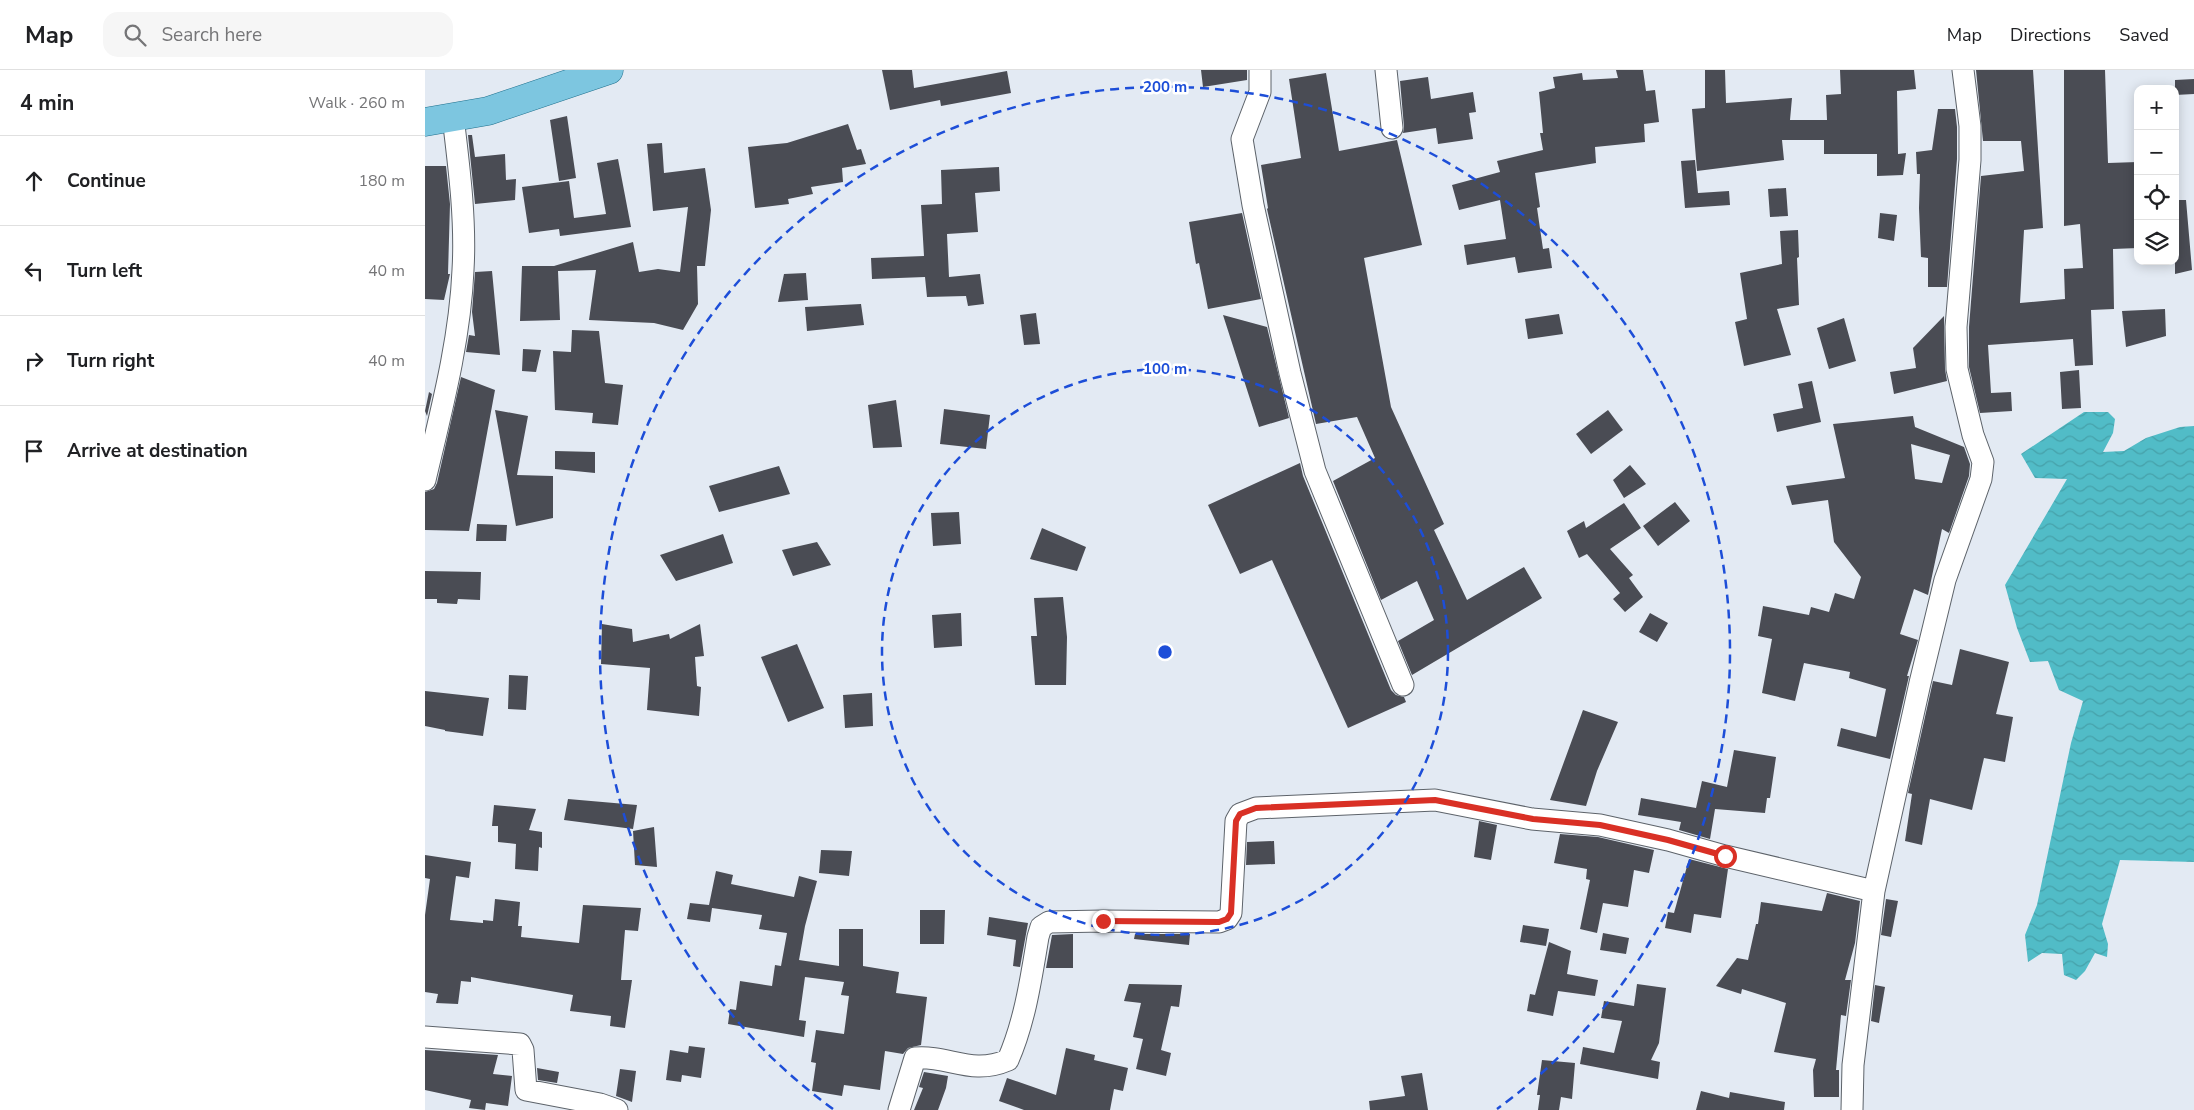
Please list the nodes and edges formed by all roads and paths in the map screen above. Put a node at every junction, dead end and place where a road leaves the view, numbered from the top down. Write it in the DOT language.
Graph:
graph roads {
  1 [pos="609,70"];
  2 [pos="1260,70"];
  3 [pos="1386,70"];
  4 [pos="1963,70"];
  5 [pos="453,118"];
  6 [pos="425,122"];
  7 [pos="1392,128"];
  8 [pos="425,480"];
  9 [pos="1403,685"];
  10 [pos="1874,891"];
  11 [pos="425,1036"];
  12 [pos="617,1110"];
  13 [pos="899,1110"];
  14 [pos="1853,1110"];
  1 -- 5 [label="main road"];
  2 -- 9 [label="street"];
  3 -- 7 [label="street"];
  4 -- 10 [label="street"];
  5 -- 6 [label="main road"];
  5 -- 8 [label="street"];
  10 -- 13 [label="street"];
  10 -- 14 [label="street"];
  11 -- 12 [label="street"];
}
